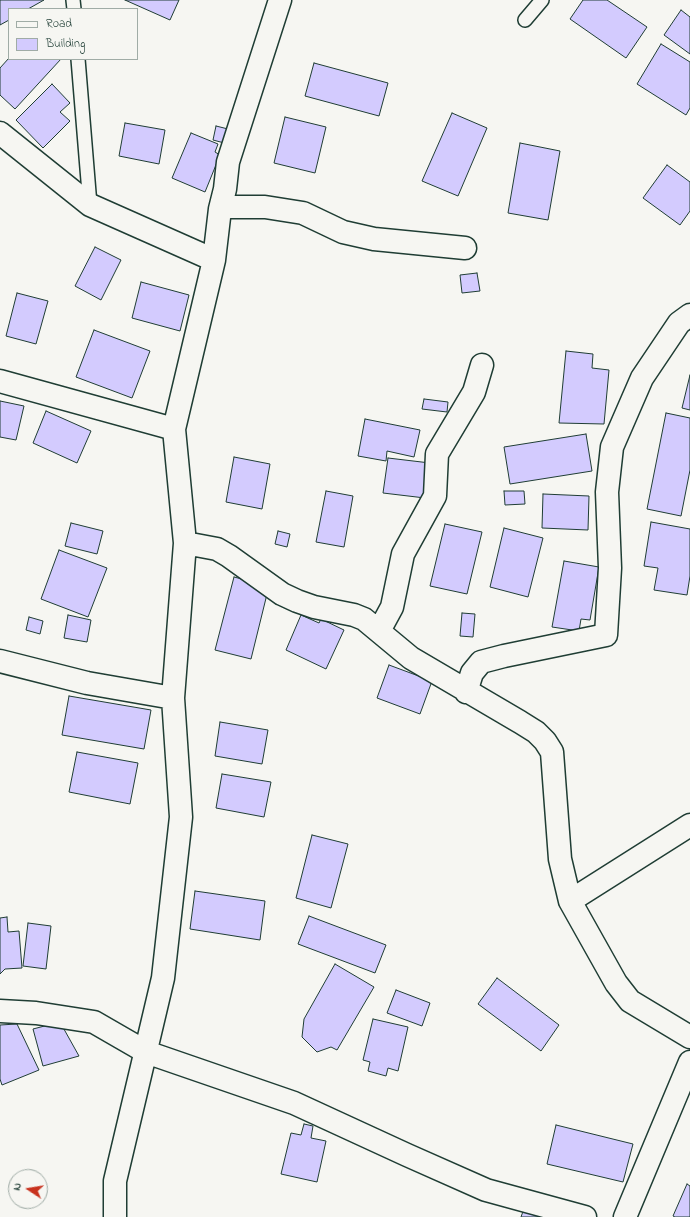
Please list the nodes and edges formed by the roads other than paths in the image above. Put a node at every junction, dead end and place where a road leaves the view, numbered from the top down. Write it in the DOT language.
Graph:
graph roads {
  1 [pos="280,0"];
  2 [pos="542,0"];
  3 [pos="525,20"];
  4 [pos="78,60"];
  5 [pos="0,133"];
  6 [pos="90,206"];
  7 [pos="220,209"];
  8 [pos="465,248"];
  9 [pos="214,260"];
  10 [pos="690,314"];
  11 [pos="482,365"];
  12 [pos="0,381"];
  13 [pos="174,429"];
  14 [pos="185,543"];
  15 [pos="379,631"];
  16 [pos="0,661"];
  17 [pos="466,692"];
  18 [pos="172,698"];
  19 [pos="690,825"];
  20 [pos="570,901"];
  21 [pos="0,1011"];
  22 [pos="690,1037"];
  23 [pos="146,1052"];
  24 [pos="690,1062"];
  25 [pos="115,1217"];
  26 [pos="585,1217"];
  27 [pos="625,1217"];
  1 -- 7 [label="street"];
  2 -- 3 [label="lane"];
  4 -- 6 [label="lane"];
  5 -- 6 [label="street"];
  6 -- 9 [label="street"];
  7 -- 8 [label="street"];
  7 -- 9 [label="street"];
  9 -- 13 [label="street"];
  10 -- 17 [label="street"];
  11 -- 15 [label="street"];
  12 -- 13 [label="street"];
  13 -- 14 [label="street"];
  14 -- 15 [label="street"];
  14 -- 18 [label="street"];
  15 -- 17 [label="street"];
  16 -- 18 [label="street"];
  17 -- 20 [label="street"];
  18 -- 23 [label="street"];
  19 -- 20 [label="street"];
  20 -- 22 [label="street"];
  21 -- 23 [label="street"];
  23 -- 25 [label="street"];
  23 -- 26 [label="street"];
  24 -- 27 [label="street"];
}
